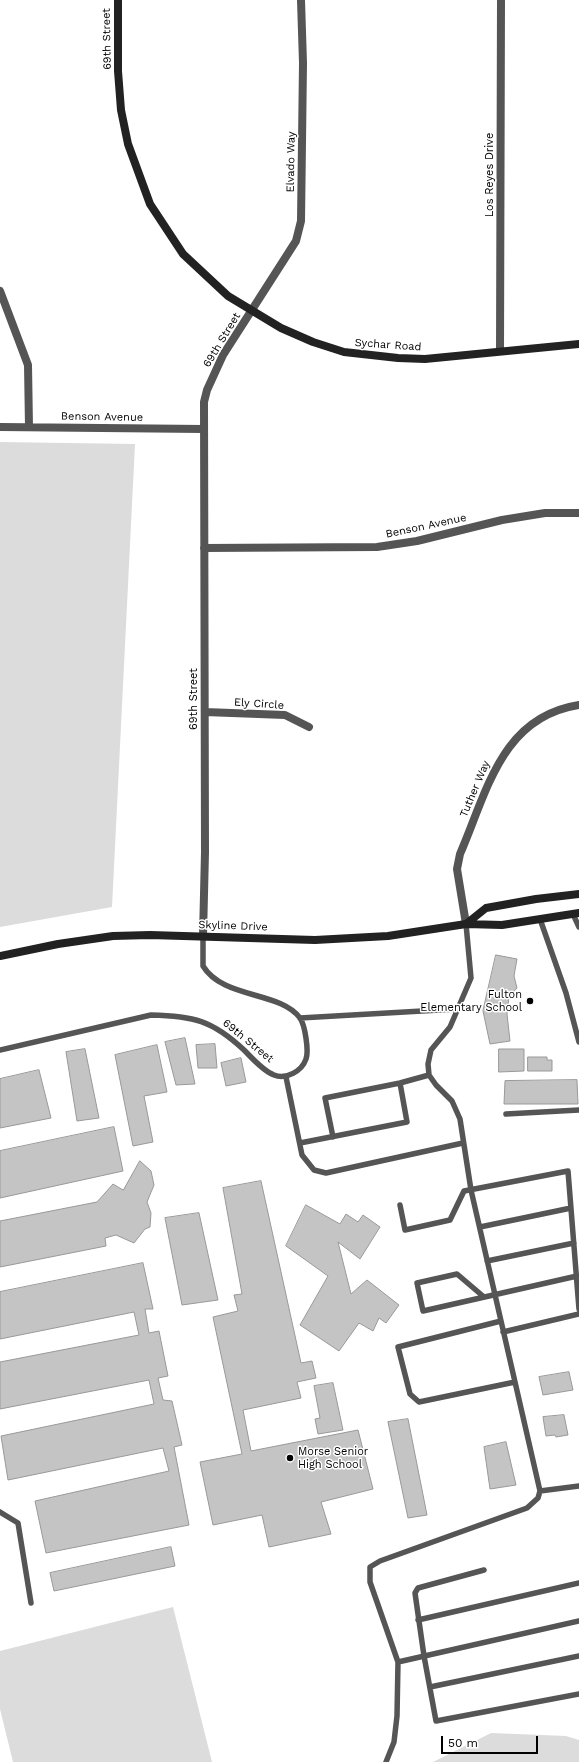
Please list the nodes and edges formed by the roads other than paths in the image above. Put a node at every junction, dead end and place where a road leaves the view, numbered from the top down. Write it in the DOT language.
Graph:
graph roads {
  1 [pos="118,0"];
  2 [pos="301,0"];
  3 [pos="500,0"];
  4 [pos="0,291"];
  5 [pos="252,312"];
  6 [pos="579,344"];
  7 [pos="500,351"];
  8 [pos="0,427"];
  9 [pos="29,427"];
  10 [pos="204,429"];
  11 [pos="579,512"];
  12 [pos="204,548"];
  13 [pos="579,705"];
  14 [pos="205,712"];
  15 [pos="309,727"];
  16 [pos="579,894"];
  17 [pos="576,913"];
  18 [pos="540,919"];
  19 [pos="466,924"];
  20 [pos="579,926"];
  21 [pos="204,936"];
  22 [pos="0,956"];
  23 [pos="457,1009"];
  24 [pos="300,1018"];
  25 [pos="579,1042"];
  26 [pos="0,1050"];
  27 [pos="429,1075"];
  28 [pos="286,1077"];
  29 [pos="400,1083"];
  30 [pos="579,1110"];
  31 [pos="506,1114"];
  32 [pos="333,1137"];
  33 [pos="300,1143"];
  34 [pos="463,1143"];
  35 [pos="471,1190"];
  36 [pos="400,1205"];
  37 [pos="571,1208"];
  38 [pos="480,1227"];
  39 [pos="574,1243"];
  40 [pos="487,1261"];
  41 [pos="576,1276"];
  42 [pos="495,1294"];
  43 [pos="484,1296"];
  44 [pos="579,1309"];
  45 [pos="579,1314"];
  46 [pos="501,1321"];
  47 [pos="503,1332"];
  48 [pos="515,1382"];
  49 [pos="579,1486"];
  50 [pos="540,1491"];
  51 [pos="0,1512"];
  52 [pos="484,1570"];
  53 [pos="579,1583"];
  54 [pos="31,1603"];
  55 [pos="418,1620"];
  56 [pos="579,1621"];
  57 [pos="424,1656"];
  58 [pos="579,1656"];
  59 [pos="398,1662"];
  60 [pos="430,1687"];
  61 [pos="579,1694"];
  62 [pos="386,1762"];
  1 -- 5 [label="main road, 69th Street"];
  2 -- 5 [label="street, Elvado Way"];
  3 -- 7 [label="street, Los Reyes Drive"];
  4 -- 9 [label="street"];
  5 -- 7 [label="main road, Sychar Road"];
  5 -- 10 [label="street, 69th Street"];
  6 -- 7 [label="main road, Sychar Road"];
  8 -- 9 [label="street, Benson Avenue"];
  9 -- 10 [label="street, Benson Avenue"];
  10 -- 12 [label="street, 69th Street"];
  11 -- 12 [label="street, Benson Avenue"];
  12 -- 14 [label="street, 69th Street"];
  13 -- 19 [label="street, Tuther Way"];
  14 -- 15 [label="street, Ely Circle"];
  14 -- 21 [label="street, 69th Street"];
  16 -- 19 [label="main road, Skyline Drive"];
  17 -- 18 [label="main road, Skyline Drive"];
  17 -- 20 [label="lane"];
  18 -- 19 [label="main road, Skyline Drive"];
  18 -- 25 [label="lane"];
  19 -- 21 [label="main road, Skyline Drive"];
  19 -- 23 [label="lane"];
  21 -- 22 [label="main road, Skyline Drive"];
  21 -- 24 [label="lane, 69th Street"];
  23 -- 24 [label="lane"];
  23 -- 27 [label="lane"];
  24 -- 28 [label="lane"];
  26 -- 28 [label="lane, 69th Street"];
  27 -- 29 [label="lane"];
  27 -- 34 [label="lane"];
  28 -- 33 [label="lane"];
  29 -- 32 [label="lane"];
  29 -- 32 [label="lane"];
  30 -- 31 [label="lane"];
  32 -- 33 [label="lane"];
  33 -- 34 [label="lane"];
  34 -- 35 [label="lane"];
  35 -- 36 [label="lane"];
  35 -- 37 [label="lane"];
  35 -- 38 [label="lane"];
  37 -- 38 [label="lane"];
  37 -- 39 [label="lane"];
  38 -- 40 [label="lane"];
  39 -- 40 [label="lane"];
  39 -- 41 [label="lane"];
  40 -- 42 [label="lane"];
  41 -- 42 [label="lane"];
  41 -- 44 [label="lane"];
  42 -- 43 [label="lane"];
  42 -- 46 [label="lane"];
  43 -- 43 [label="lane"];
  45 -- 47 [label="lane"];
  46 -- 47 [label="lane"];
  46 -- 48 [label="lane"];
  47 -- 48 [label="lane"];
  48 -- 50 [label="lane"];
  49 -- 50 [label="lane"];
  50 -- 59 [label="lane"];
  51 -- 54 [label="lane"];
  52 -- 55 [label="lane"];
  53 -- 55 [label="lane"];
  55 -- 57 [label="lane"];
  56 -- 57 [label="lane"];
  57 -- 59 [label="lane"];
  57 -- 60 [label="lane"];
  58 -- 60 [label="lane"];
  59 -- 62 [label="lane"];
  60 -- 61 [label="lane"];
}
